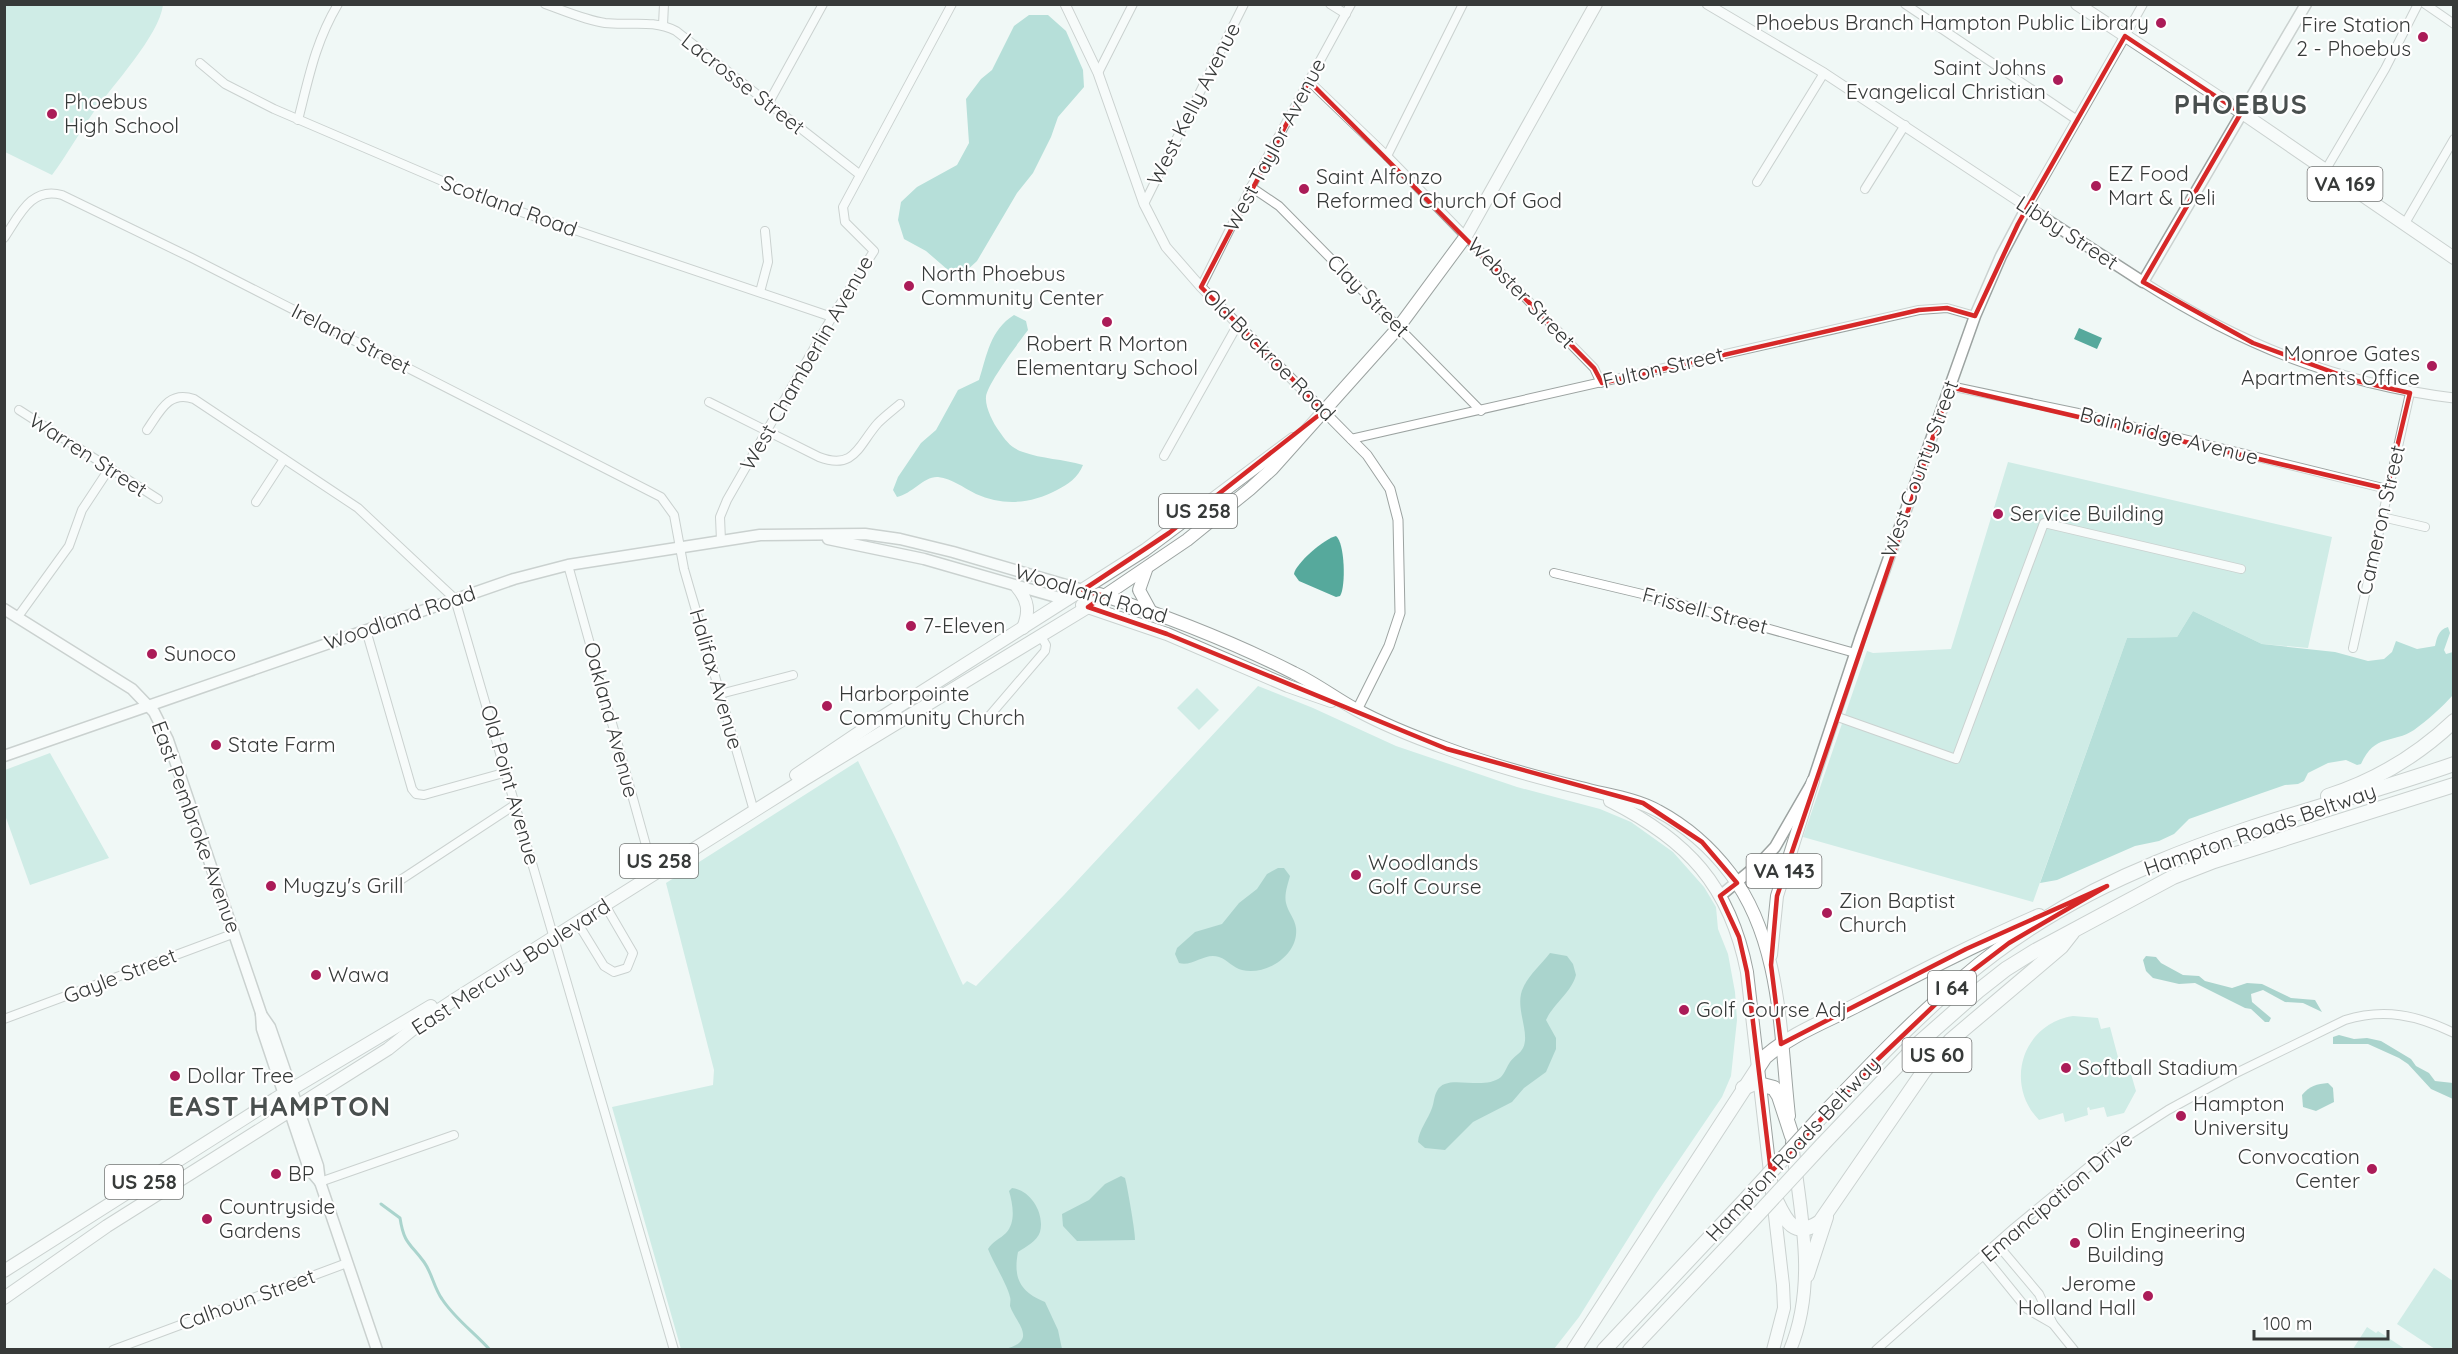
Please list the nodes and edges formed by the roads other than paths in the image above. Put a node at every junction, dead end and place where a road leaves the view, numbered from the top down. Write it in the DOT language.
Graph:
graph roads {
  1 [pos="339,4"];
  2 [pos="545,4"];
  3 [pos="664,4"];
  4 [pos="824,4"];
  5 [pos="952,4"];
  6 [pos="1065,4"];
  7 [pos="1133,4"];
  8 [pos="1244,4"];
  9 [pos="1330,4"];
  10 [pos="1351,4"];
  11 [pos="1463,4"];
  12 [pos="1596,4"];
  13 [pos="1707,4"];
  14 [pos="1905,4"];
  15 [pos="2077,4"];
  16 [pos="2143,4"];
  17 [pos="2306,4"];
  18 [pos="2418,4"];
  19 [pos="2425,4"];
  20 [pos="1346,14"];
  21 [pos="2454,24"];
  22 [pos="663,25"];
  23 [pos="2124,36"];
  24 [pos="200,63"];
  25 [pos="1098,73"];
  26 [pos="1824,73"];
  27 [pos="1309,81"];
  28 [pos="768,104"];
  29 [pos="2241,113"];
  30 [pos="298,120"];
  31 [pos="2077,120"];
  32 [pos="1905,125"];
  33 [pos="2454,139"];
  34 [pos="1386,156"];
  35 [pos="2325,171"];
  36 [pos="859,174"];
  37 [pos="1756,182"];
  38 [pos="1251,187"];
  39 [pos="1865,189"];
  40 [pos="1144,204"];
  41 [pos="2027,207"];
  42 [pos="2404,225"];
  43 [pos="765,231"];
  44 [pos="1466,236"];
  45 [pos="4,238"];
  46 [pos="2452,253"];
  47 [pos="2143,282"];
  48 [pos="1201,287"];
  49 [pos="760,292"];
  50 [pos="1975,316"];
  51 [pos="832,317"];
  52 [pos="1238,324"];
  53 [pos="1398,328"];
  54 [pos="1601,383"];
  55 [pos="1950,386"];
  56 [pos="2410,393"];
  57 [pos="2454,398"];
  58 [pos="709,402"];
  59 [pos="900,404"];
  60 [pos="19,410"];
  61 [pos="1324,411"];
  62 [pos="1481,411"];
  63 [pos="1308,427"];
  64 [pos="147,430"];
  65 [pos="768,432"];
  66 [pos="1351,439"];
  67 [pos="1164,456"];
  68 [pos="284,459"];
  69 [pos="110,469"];
  70 [pos="2387,489"];
  71 [pos="158,500"];
  72 [pos="256,502"];
  73 [pos="2382,517"];
  74 [pos="2425,527"];
  75 [pos="807,535"];
  76 [pos="721,541"];
  77 [pos="929,546"];
  78 [pos="680,547"];
  79 [pos="924,559"];
  80 [pos="568,565"];
  81 [pos="1148,567"];
  82 [pos="2241,569"];
  83 [pos="1554,573"];
  84 [pos="1017,587"];
  85 [pos="1083,590"];
  86 [pos="1104,596"];
  87 [pos="455,599"];
  88 [pos="1066,600"];
  89 [pos="1088,607"];
  90 [pos="4,609"];
  91 [pos="1151,612"];
  92 [pos="16,618"];
  93 [pos="1023,628"];
  94 [pos="366,630"];
  95 [pos="1040,635"];
  96 [pos="2353,648"];
  97 [pos="1855,653"];
  98 [pos="793,675"];
  99 [pos="720,694"];
  100 [pos="148,705"];
  101 [pos="1357,710"];
  102 [pos="1835,716"];
  103 [pos="985,721"];
  104 [pos="2454,721"];
  105 [pos="4,756"];
  106 [pos="2454,764"];
  107 [pos="507,772"];
  108 [pos="1813,781"];
  109 [pos="2454,785"];
  110 [pos="1590,791"];
  111 [pos="2454,794"];
  112 [pos="516,804"];
  113 [pos="753,807"];
  114 [pos="2331,824"];
  115 [pos="2238,833"];
  116 [pos="652,870"];
  117 [pos="399,880"];
  118 [pos="1737,883"];
  119 [pos="2107,886"];
  120 [pos="1720,896"];
  121 [pos="605,905"];
  122 [pos="578,922"];
  123 [pos="2078,927"];
  124 [pos="235,933"];
  125 [pos="553,933"];
  126 [pos="1771,965"];
  127 [pos="4,1019"];
  128 [pos="2454,1033"];
  129 [pos="1781,1044"];
  130 [pos="1759,1063"];
  131 [pos="1761,1083"];
  132 [pos="1743,1088"];
  133 [pos="287,1091"];
  134 [pos="293,1108"];
  135 [pos="454,1135"];
  136 [pos="1792,1136"];
  137 [pos="320,1182"];
  138 [pos="1773,1194"];
  139 [pos="1828,1212"];
  140 [pos="1803,1229"];
  141 [pos="1997,1244"];
  142 [pos="1984,1257"];
  143 [pos="347,1263"];
  144 [pos="4,1271"];
  145 [pos="1807,1275"];
  146 [pos="4,1298"];
  147 [pos="2053,1324"];
  148 [pos="113,1350"];
  149 [pos="377,1350"];
  150 [pos="674,1350"];
  151 [pos="1574,1350"];
  152 [pos="1604,1350"];
  153 [pos="1630,1350"];
  154 [pos="1773,1350"];
  155 [pos="1790,1350"];
  156 [pos="1876,1350"];
  157 [pos="2074,1350"];
  1 -- 30 [label="street"];
  2 -- 22 [label="street, Lacrosse Street"];
  3 -- 22 [label="street"];
  4 -- 28 [label="street"];
  5 -- 36 [label="street, West Chamberlin Avenue"];
  6 -- 25 [label="street, Old Buckroe Road"];
  7 -- 25 [label="street"];
  8 -- 40 [label="street, West Kelly Avenue"];
  9 -- 20 [label="street"];
  10 -- 20 [label="street, West Taylor Avenue"];
  11 -- 34 [label="street"];
  12 -- 44 [label="main road, East Mercury Boulevard / US 258"];
  13 -- 26 [label="street, Libby Street"];
  14 -- 31 [label="street"];
  15 -- 23 [label="main road, VA 169"];
  16 -- 23 [label="street"];
  17 -- 29 [label="main road"];
  18 -- 35 [label="street"];
  19 -- 21 [label="street"];
  20 -- 27 [label="street, West Taylor Avenue"];
  22 -- 28 [label="street, Lacrosse Street"];
  23 -- 29 [label="main road, VA 169"];
  23 -- 31 [label="street, West County Street"];
  24 -- 30 [label="street, Scotland Road"];
  25 -- 40 [label="street, Old Buckroe Road"];
  26 -- 32 [label="street, Libby Street"];
  26 -- 37 [label="street"];
  27 -- 34 [label="street, Webster Street"];
  27 -- 38 [label="street, West Taylor Avenue"];
  28 -- 36 [label="street, Lacrosse Street"];
  29 -- 35 [label="main road, VA 169"];
  29 -- 47 [label="main road"];
  30 -- 49 [label="street, Scotland Road"];
  31 -- 41 [label="street, West County Street"];
  32 -- 39 [label="street"];
  32 -- 41 [label="street, Libby Street"];
  33 -- 42 [label="street"];
  34 -- 44 [label="street, Webster Street"];
  35 -- 42 [label="main road, VA 169"];
  36 -- 51 [label="street, West Chamberlin Avenue"];
  38 -- 48 [label="street, West Taylor Avenue"];
  38 -- 53 [label="street, Clay Street"];
  40 -- 48 [label="street, Old Buckroe Road"];
  41 -- 47 [label="main road, Libby Street"];
  41 -- 50 [label="main road, West County Street / VA 143"];
  42 -- 46 [label="main road, VA 169"];
  43 -- 49 [label="street"];
  44 -- 53 [label="main road, East Mercury Boulevard / US 258"];
  44 -- 54 [label="street, Webster Street"];
  45 -- 78 [label="street, Ireland Street"];
  47 -- 56 [label="street, Libby Street"];
  48 -- 52 [label="street, Old Buckroe Road"];
  49 -- 51 [label="street, Scotland Road"];
  50 -- 54 [label="street, Fulton Street"];
  50 -- 55 [label="main road, West County Street / VA 143"];
  51 -- 65 [label="street, West Chamberlin Avenue"];
  52 -- 61 [label="street, Old Buckroe Road"];
  52 -- 67 [label="street"];
  53 -- 61 [label="main road, East Mercury Boulevard / US 258"];
  53 -- 62 [label="street, Clay Street"];
  54 -- 62 [label="street, Fulton Street"];
  55 -- 70 [label="street, Bainbridge Avenue"];
  55 -- 97 [label="main road, West County Street / VA 143"];
  56 -- 57 [label="street, Libby Street"];
  56 -- 70 [label="street, Cameron Street"];
  58 -- 65 [label="street"];
  59 -- 65 [label="street"];
  60 -- 69 [label="street, Warren Street"];
  61 -- 63 [label="main road, East Mercury Boulevard / US 258"];
  61 -- 66 [label="street, Old Buckroe Road"];
  62 -- 66 [label="street, Fulton Street"];
  63 -- 81 [label="main road, East Mercury Boulevard / US 258"];
  63 -- 85 [label="main road, East Mercury Boulevard / US 258"];
  64 -- 68 [label="street"];
  65 -- 76 [label="street, West Chamberlin Avenue"];
  66 -- 101 [label="street, Old Buckroe Road"];
  68 -- 72 [label="street"];
  68 -- 87 [label="street"];
  69 -- 71 [label="street, Warren Street"];
  69 -- 92 [label="street"];
  70 -- 73 [label="street, Cameron Street"];
  73 -- 74 [label="street"];
  73 -- 96 [label="street, Cameron Street"];
  75 -- 76 [label="main road, Woodland Road"];
  75 -- 77 [label="main road, Woodland Road"];
  75 -- 79 [label="main road, Woodland Road"];
  76 -- 78 [label="main road, Woodland Road"];
  77 -- 79 [label="main road"];
  77 -- 85 [label="main road, Woodland Road"];
  78 -- 80 [label="main road, Woodland Road"];
  78 -- 99 [label="street, Halifax Avenue"];
  79 -- 84 [label="main road, Woodland Road"];
  80 -- 87 [label="main road, Woodland Road"];
  80 -- 116 [label="street, Oakland Avenue"];
  81 -- 86 [label="main road, East Mercury Boulevard / US 258"];
  81 -- 91 [label="main road"];
  82 -- 102 [label="street"];
  83 -- 97 [label="street, Frissell Street"];
  84 -- 88 [label="main road, Woodland Road"];
  84 -- 93 [label="main road"];
  85 -- 86 [label="main road, Woodland Road"];
  85 -- 88 [label="main road, East Mercury Boulevard / US 258"];
  86 -- 89 [label="main road, East Mercury Boulevard / US 258"];
  86 -- 91 [label="main road, Woodland Road"];
  87 -- 94 [label="main road, Woodland Road"];
  87 -- 107 [label="street, Old Point Avenue"];
  88 -- 89 [label="main road, Woodland Road"];
  88 -- 93 [label="main road, East Mercury Boulevard / US 258"];
  89 -- 95 [label="main road, East Mercury Boulevard / US 258"];
  89 -- 101 [label="main road, Woodland Road"];
  90 -- 92 [label="main road, East Pembroke Avenue"];
  91 -- 101 [label="main road, Woodland Road"];
  92 -- 100 [label="main road, East Pembroke Avenue"];
  93 -- 113 [label="main road, East Mercury Boulevard / US 258"];
  94 -- 100 [label="main road, Woodland Road"];
  94 -- 107 [label="street"];
  95 -- 103 [label="street"];
  95 -- 113 [label="main road, East Mercury Boulevard / US 258"];
  97 -- 102 [label="main road, West County Street / VA 143"];
  98 -- 99 [label="street"];
  99 -- 113 [label="street, Halifax Avenue"];
  100 -- 105 [label="main road, Woodland Road"];
  100 -- 124 [label="main road, East Pembroke Avenue"];
  101 -- 110 [label="main road, Woodland Road"];
  102 -- 108 [label="main road, West County Street / VA 143"];
  104 -- 115 [label="highway"];
  106 -- 115 [label="highway, Hampton Roads Beltway / I 64"];
  107 -- 112 [label="street, Old Point Avenue"];
  108 -- 118 [label="main road, West County Street / VA 143"];
  108 -- 126 [label="main road, VA 143"];
  109 -- 114 [label="highway, Hampton Roads Beltway / I 64"];
  110 -- 118 [label="main road, Woodland Road"];
  110 -- 120 [label="main road, Woodland Road"];
  111 -- 114 [label="highway"];
  112 -- 117 [label="street"];
  112 -- 125 [label="street, Old Point Avenue"];
  113 -- 116 [label="main road, East Mercury Boulevard / US 258"];
  114 -- 123 [label="highway, Hampton Roads Beltway / I 64"];
  115 -- 119 [label="highway, Hampton Roads Beltway / I 64"];
  116 -- 121 [label="main road, East Mercury Boulevard / US 258"];
  116 -- 125 [label="main road, East Mercury Boulevard / US 258"];
  118 -- 120 [label="main road, West County Street / VA 143"];
  118 -- 126 [label="main road, Woodland Road"];
  119 -- 129 [label="highway"];
  119 -- 152 [label="highway, Hampton Roads Beltway / I 64, bridge"];
  120 -- 130 [label="main road, VA 143"];
  121 -- 122 [label="main road, East Mercury Boulevard / US 258"];
  121 -- 122 [label="street"];
  122 -- 125 [label="main road, East Mercury Boulevard / US 258"];
  123 -- 139 [label="highway, US 60"];
  123 -- 153 [label="highway, Hampton Roads Beltway / I 64, bridge"];
  124 -- 127 [label="street, Gayle Street"];
  124 -- 133 [label="main road, East Pembroke Avenue"];
  125 -- 133 [label="main road, East Mercury Boulevard / US 258"];
  125 -- 134 [label="main road, East Mercury Boulevard / US 258"];
  125 -- 150 [label="street, Old Point Avenue"];
  126 -- 129 [label="main road, VA 143"];
  128 -- 141 [label="street, Emancipation Drive"];
  129 -- 130 [label="highway"];
  129 -- 136 [label="main road, VA 143"];
  130 -- 131 [label="main road"];
  130 -- 132 [label="highway"];
  131 -- 132 [label="highway"];
  131 -- 136 [label="highway"];
  131 -- 138 [label="main road"];
  132 -- 151 [label="highway"];
  133 -- 134 [label="main road, East Pembroke Avenue"];
  133 -- 144 [label="main road, East Mercury Boulevard / US 258"];
  134 -- 137 [label="main road, East Pembroke Avenue"];
  134 -- 146 [label="main road, East Mercury Boulevard / US 258"];
  135 -- 137 [label="street"];
  136 -- 140 [label="main road, VA 143"];
  137 -- 143 [label="main road, East Pembroke Avenue"];
  138 -- 140 [label="highway"];
  138 -- 154 [label="main road"];
  139 -- 140 [label="highway"];
  139 -- 145 [label="highway, US 60"];
  140 -- 145 [label="main road, VA 143"];
  141 -- 142 [label="street, Emancipation Drive"];
  141 -- 147 [label="street"];
  142 -- 147 [label="street"];
  142 -- 156 [label="street, Emancipation Drive"];
  143 -- 148 [label="street, Calhoun Street"];
  143 -- 149 [label="main road, East Pembroke Avenue"];
  145 -- 155 [label="main road, US 60"];
  147 -- 157 [label="street"];
}
